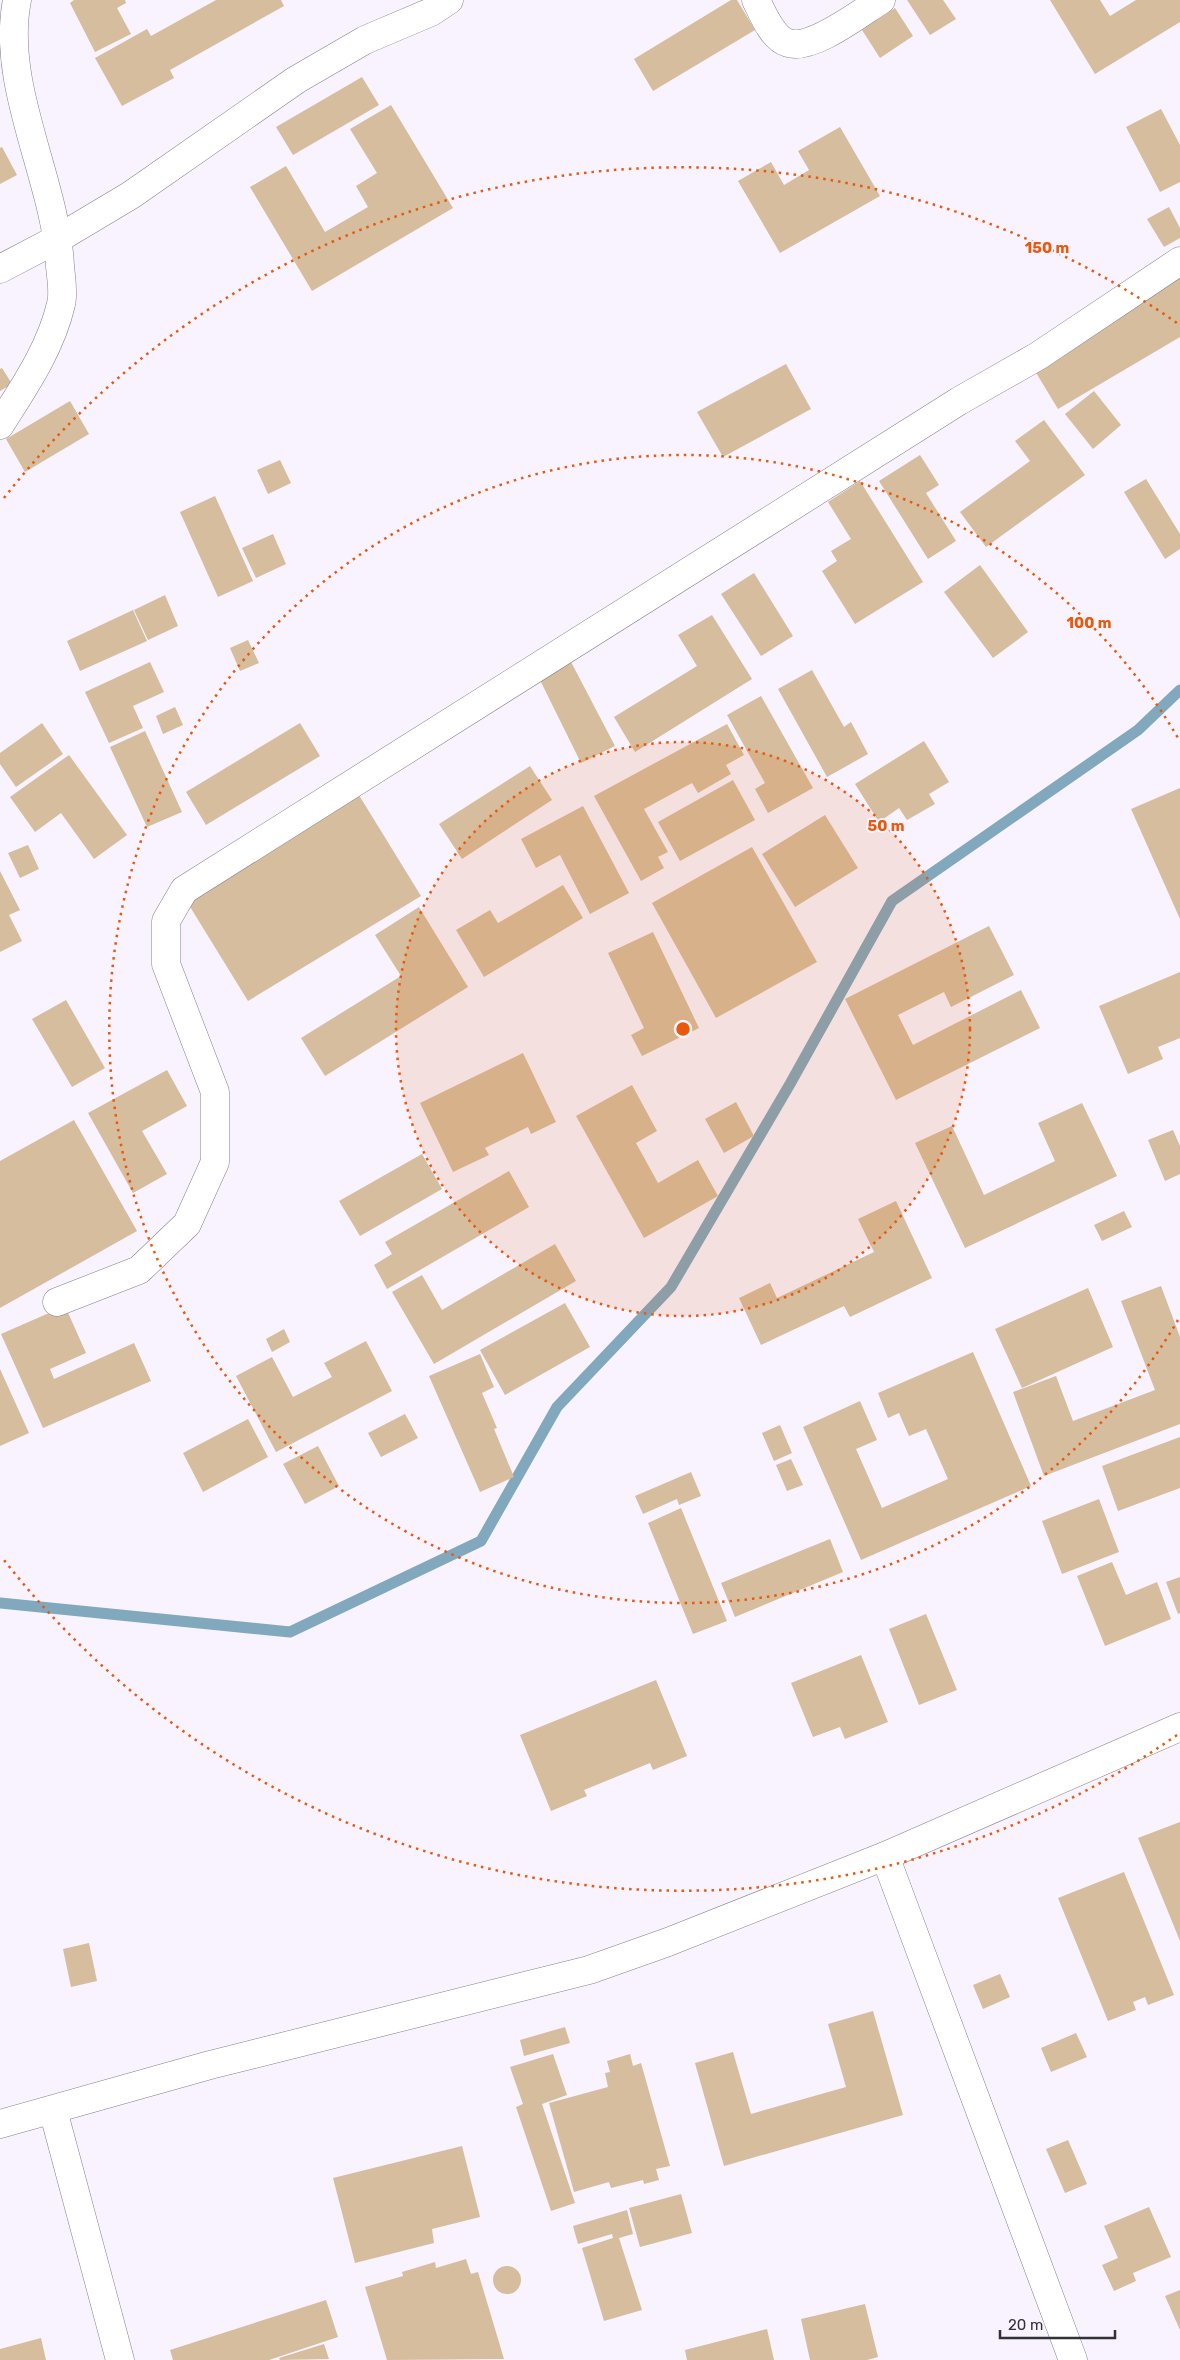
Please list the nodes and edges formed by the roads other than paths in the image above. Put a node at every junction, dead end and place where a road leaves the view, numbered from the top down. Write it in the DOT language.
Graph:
graph roads {
  1 [pos="17,0"];
  2 [pos="449,0"];
  3 [pos="756,0"];
  4 [pos="881,0"];
  5 [pos="58,238"];
  6 [pos="1180,261"];
  7 [pos="0,269"];
  8 [pos="0,425"];
  9 [pos="57,1302"];
  10 [pos="1180,1727"];
  11 [pos="885,1856"];
  12 [pos="53,2110"];
  13 [pos="0,2124"];
  14 [pos="120,2360"];
  15 [pos="1073,2360"];
  1 -- 5 [label="street"];
  2 -- 5 [label="street"];
  3 -- 4 [label="street"];
  5 -- 7 [label="street"];
  5 -- 8 [label="street"];
  6 -- 9 [label="street"];
  10 -- 11 [label="street"];
  11 -- 12 [label="street"];
  11 -- 15 [label="street"];
  12 -- 13 [label="street"];
  12 -- 14 [label="street"];
}
